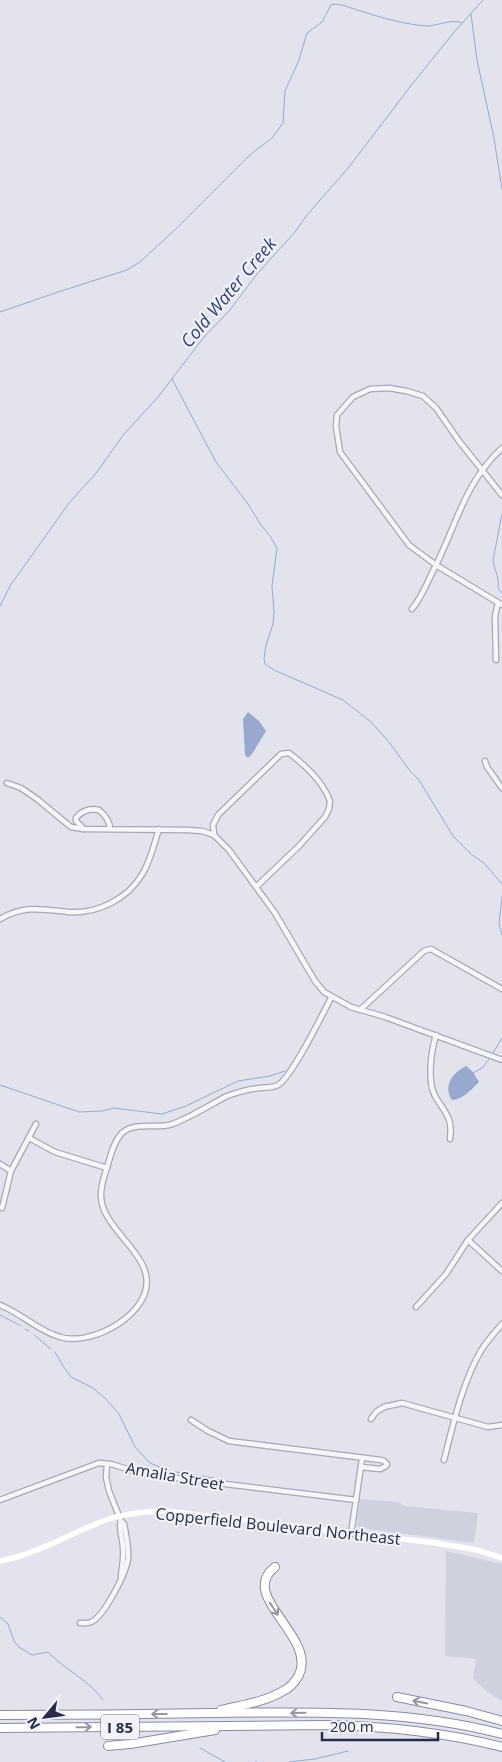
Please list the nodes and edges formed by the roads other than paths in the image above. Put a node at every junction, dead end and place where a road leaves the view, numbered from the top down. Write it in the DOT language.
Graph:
graph roads {
  1 [pos="502,448"];
  2 [pos="482,470"];
  3 [pos="502,495"];
  4 [pos="436,565"];
  5 [pos="500,604"];
  6 [pos="412,609"];
  7 [pos="496,660"];
  8 [pos="485,761"];
  9 [pos="7,783"];
  10 [pos="502,788"];
  11 [pos="84,829"];
  12 [pos="110,829"];
  13 [pos="159,830"];
  14 [pos="214,835"];
  15 [pos="256,887"];
  16 [pos="0,919"];
  17 [pos="502,989"];
  18 [pos="331,998"];
  19 [pos="360,1010"];
  20 [pos="436,1035"];
  21 [pos="502,1060"];
  22 [pos="36,1124"];
  23 [pos="28,1138"];
  24 [pos="450,1139"];
  25 [pos="0,1164"];
  26 [pos="107,1168"];
  27 [pos="11,1171"];
  28 [pos="502,1203"];
  29 [pos="2,1208"];
  30 [pos="468,1240"];
  31 [pos="502,1271"];
  32 [pos="0,1305"];
  33 [pos="416,1308"];
  34 [pos="502,1324"];
  35 [pos="371,1418"];
  36 [pos="455,1418"];
  37 [pos="191,1420"];
  38 [pos="502,1425"];
  39 [pos="362,1459"];
  40 [pos="444,1460"];
  41 [pos="107,1464"];
  42 [pos="361,1467"];
  43 [pos="0,1500"];
  44 [pos="356,1500"];
  45 [pos="120,1518"];
  46 [pos="352,1534"];
  47 [pos="502,1558"];
  48 [pos="0,1561"];
  49 [pos="275,1567"];
  50 [pos="80,1623"];
  51 [pos="396,1697"];
  52 [pos="207,1714"];
  53 [pos="0,1715"];
  54 [pos="502,1721"];
  55 [pos="239,1726"];
  56 [pos="0,1728"];
  57 [pos="502,1734"];
  58 [pos="108,1746"];
  59 [pos="502,1747"];
  1 -- 2 [label="street"];
  2 -- 3 [label="street"];
  2 -- 4 [label="street"];
  2 -- 4 [label="street"];
  4 -- 5 [label="street"];
  4 -- 6 [label="street"];
  5 -- 7 [label="street"];
  8 -- 10 [label="street"];
  9 -- 11 [label="street"];
  11 -- 12 [label="street"];
  11 -- 12 [label="street"];
  12 -- 13 [label="street"];
  13 -- 14 [label="street"];
  13 -- 16 [label="street"];
  14 -- 15 [label="street"];
  14 -- 15 [label="street"];
  15 -- 18 [label="street"];
  17 -- 19 [label="street"];
  18 -- 19 [label="street"];
  18 -- 26 [label="street"];
  19 -- 20 [label="street"];
  20 -- 21 [label="street"];
  20 -- 24 [label="street"];
  22 -- 23 [label="street"];
  23 -- 26 [label="street"];
  23 -- 27 [label="street"];
  25 -- 27 [label="street"];
  26 -- 32 [label="street"];
  27 -- 29 [label="street"];
  28 -- 30 [label="street"];
  30 -- 31 [label="street"];
  30 -- 33 [label="street"];
  34 -- 36 [label="street"];
  35 -- 36 [label="street"];
  36 -- 38 [label="street"];
  36 -- 40 [label="street"];
  37 -- 39 [label="street"];
  39 -- 42 [label="street"];
  39 -- 42 [label="street"];
  41 -- 43 [label="street, Amalia Street"];
  41 -- 44 [label="street, Amalia Street"];
  41 -- 45 [label="street"];
  42 -- 44 [label="street"];
  44 -- 46 [label="street"];
  45 -- 46 [label="main road, Copperfield Boulevard Northeast"];
  45 -- 48 [label="main road, Copperfield Boulevard Northeast"];
  45 -- 50 [label="street"];
  46 -- 47 [label="main road, Copperfield Boulevard Northeast"];
  49 -- 52 [label="highway, one-way"];
  54 -- 51 [label="highway, one-way"];
  52 -- 53 [label="highway, I 85, one-way"];
  57 -- 52 [label="highway, I 85, one-way"];
  56 -- 55 [label="highway, I 85, one-way"];
  55 -- 58 [label="highway"];
  55 -- 59 [label="highway, I 85"];
}
